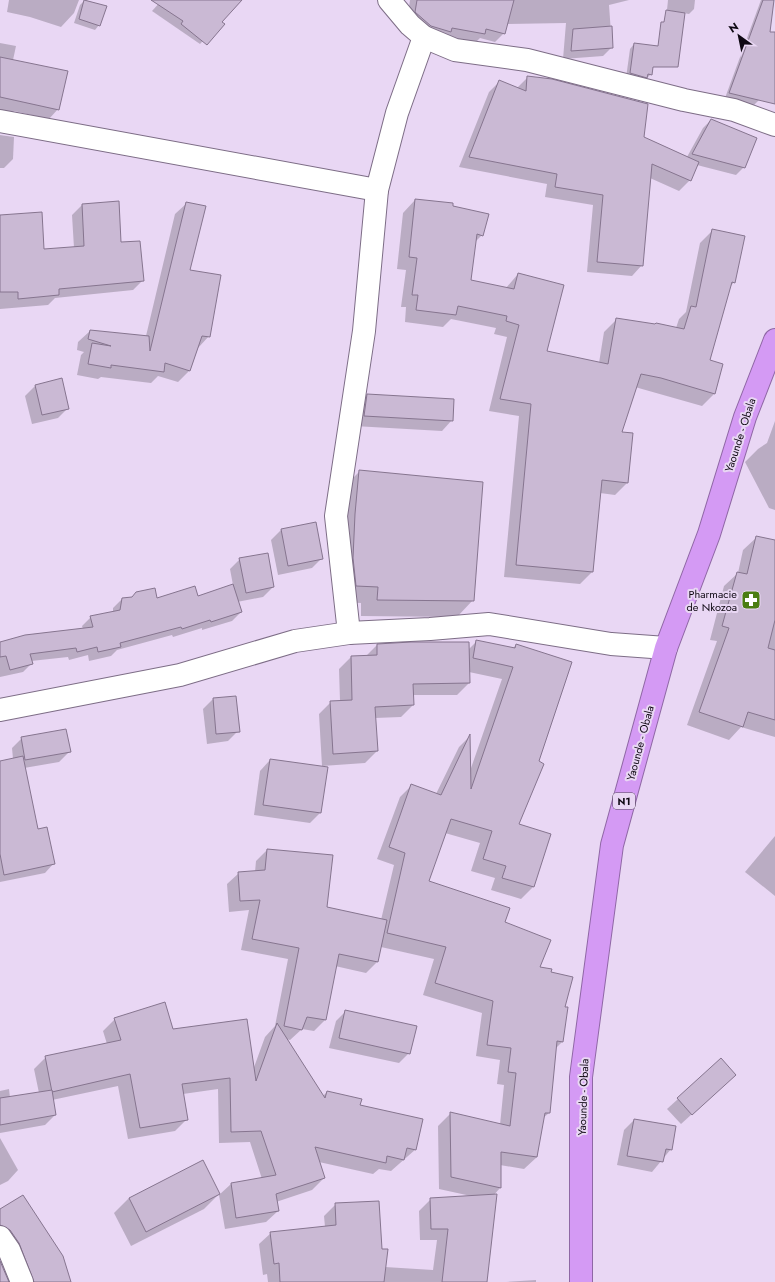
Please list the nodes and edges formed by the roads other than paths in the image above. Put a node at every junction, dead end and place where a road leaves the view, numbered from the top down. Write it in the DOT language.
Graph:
graph roads {
  1 [pos="389,0"];
  2 [pos="424,37"];
  3 [pos="0,121"];
  4 [pos="775,125"];
  5 [pos="377,190"];
  6 [pos="775,340"];
  7 [pos="349,633"];
  8 [pos="666,648"];
  9 [pos="0,710"];
  10 [pos="0,1237"];
  11 [pos="22,1282"];
  12 [pos="581,1282"];
  1 -- 2 [label="street"];
  2 -- 4 [label="street"];
  2 -- 5 [label="street"];
  3 -- 5 [label="street"];
  5 -- 7 [label="street"];
  6 -- 8 [label="highway, Yaounde - Obala / N1"];
  7 -- 8 [label="street"];
  7 -- 9 [label="street"];
  8 -- 12 [label="highway, Yaounde - Obala / N1"];
  10 -- 11 [label="street"];
}
